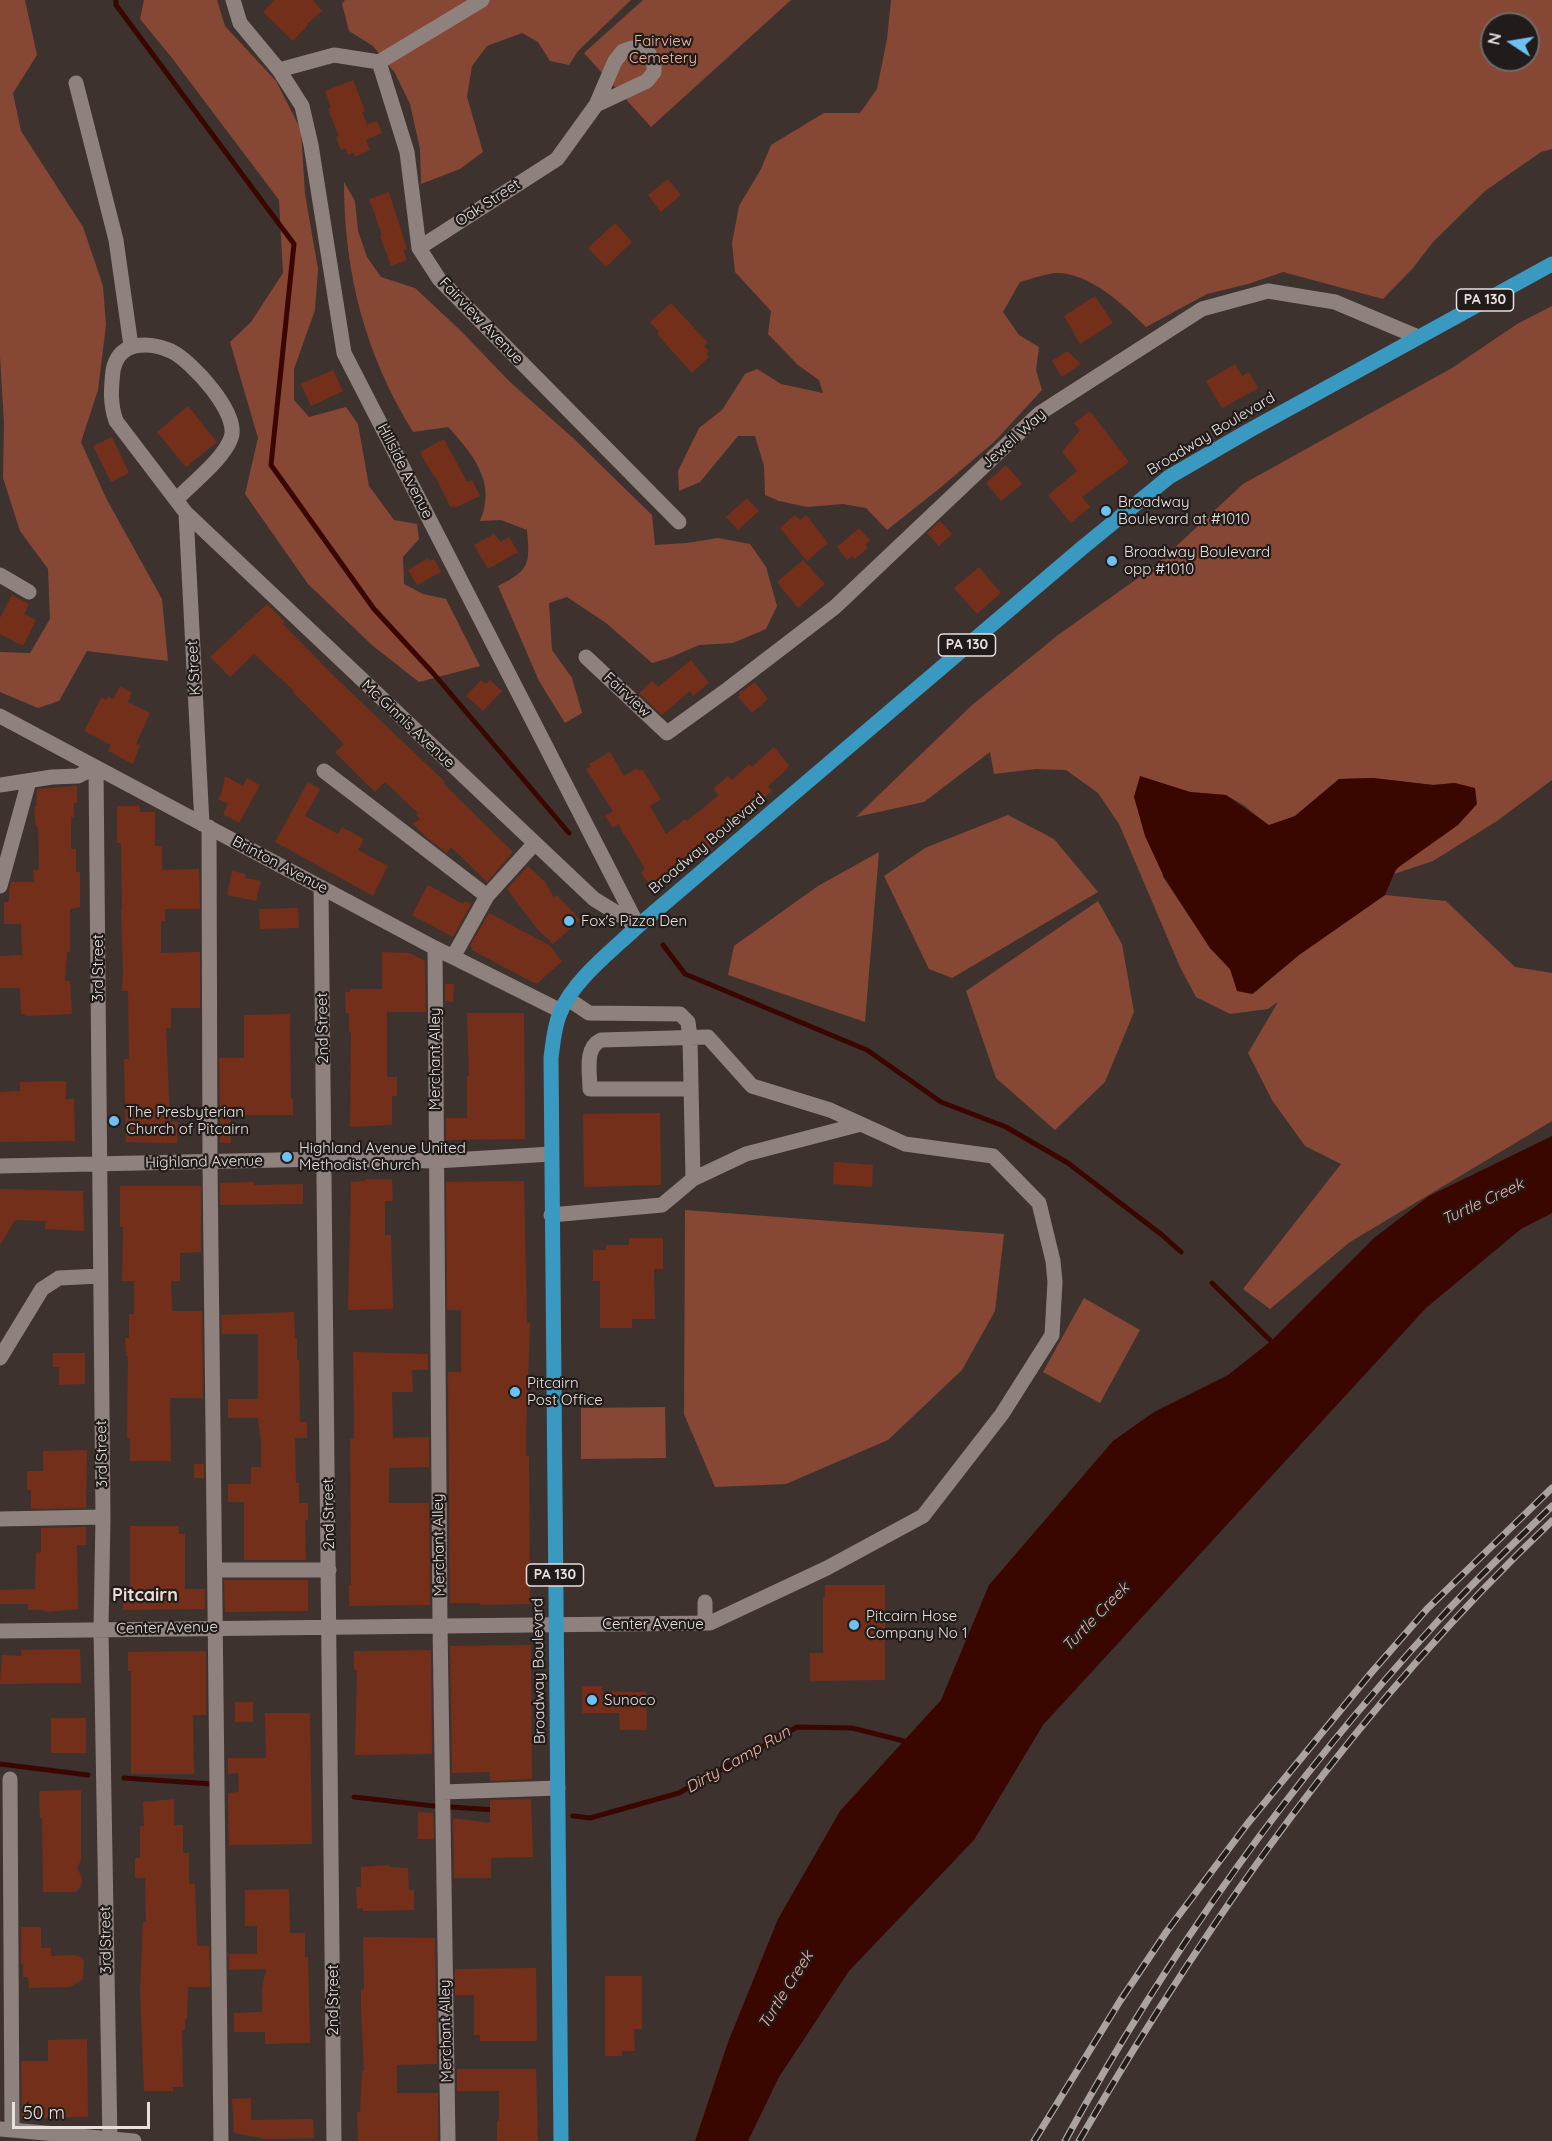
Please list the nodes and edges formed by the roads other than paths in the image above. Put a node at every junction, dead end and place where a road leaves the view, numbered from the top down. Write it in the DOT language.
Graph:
graph roads {
  1 [pos="233,0"];
  2 [pos="482,0"];
  3 [pos="380,62"];
  4 [pos="279,70"];
  5 [pos="76,83"];
  6 [pos="596,105"];
  7 [pos="419,248"];
  8 [pos="1552,264"];
  9 [pos="1418,337"];
  10 [pos="131,346"];
  11 [pos="176,500"];
  12 [pos="186,513"];
  13 [pos="679,522"];
  14 [pos="0,575"];
  15 [pos="29,592"];
  16 [pos="586,657"];
  17 [pos="0,716"];
  18 [pos="667,733"];
  19 [pos="96,767"];
  20 [pos="324,771"];
  21 [pos="29,781"];
  22 [pos="0,785"];
  23 [pos="205,826"];
  24 [pos="535,843"];
  25 [pos="0,886"];
  26 [pos="321,887"];
  27 [pos="487,896"];
  28 [pos="638,926"];
  29 [pos="435,948"];
  30 [pos="453,957"];
  31 [pos="564,1005"];
  32 [pos="690,1038"];
  33 [pos="691,1089"];
  34 [pos="861,1124"];
  35 [pos="551,1154"];
  36 [pos="324,1159"];
  37 [pos="436,1161"];
  38 [pos="210,1162"];
  39 [pos="99,1163"];
  40 [pos="0,1166"];
  41 [pos="693,1179"];
  42 [pos="551,1215"];
  43 [pos="100,1276"];
  44 [pos="0,1358"];
  45 [pos="103,1517"];
  46 [pos="0,1519"];
  47 [pos="216,1570"];
  48 [pos="329,1570"];
  49 [pos="705,1602"];
  50 [pos="705,1623"];
  51 [pos="556,1624"];
  52 [pos="440,1625"];
  53 [pos="330,1627"];
  54 [pos="216,1628"];
  55 [pos="101,1629"];
  56 [pos="0,1631"];
  57 [pos="10,1779"];
  58 [pos="558,1788"];
  59 [pos="443,1792"];
  60 [pos="6,2130"];
  61 [pos="110,2140"];
  62 [pos="134,2141"];
  63 [pos="221,2141"];
  64 [pos="334,2141"];
  65 [pos="448,2141"];
  66 [pos="561,2141"];
  1 -- 4 [label="street, Hillside Avenue"];
  2 -- 3 [label="street"];
  3 -- 4 [label="street"];
  3 -- 7 [label="street, Fairview Avenue"];
  4 -- 28 [label="street, Hillside Avenue"];
  5 -- 10 [label="street"];
  6 -- 7 [label="street, Oak Street"];
  7 -- 13 [label="street, Fairview Avenue"];
  8 -- 9 [label="main road, Broadway Boulevard / PA 130"];
  9 -- 18 [label="street, Jewell Way"];
  9 -- 28 [label="main road, Broadway Boulevard / PA 130"];
  10 -- 11 [label="street, Mc Ginnis Avenue"];
  10 -- 11 [label="street"];
  11 -- 12 [label="street, Mc Ginnis Avenue"];
  12 -- 23 [label="street, K Street"];
  12 -- 24 [label="street, Mc Ginnis Avenue"];
  14 -- 15 [label="street"];
  16 -- 18 [label="street, Fairview"];
  17 -- 19 [label="street, Brinton Avenue"];
  19 -- 21 [label="street"];
  19 -- 23 [label="street, Brinton Avenue"];
  19 -- 39 [label="street, 3rd Street"];
  20 -- 27 [label="street"];
  21 -- 22 [label="street"];
  21 -- 25 [label="street"];
  23 -- 26 [label="street, Brinton Avenue"];
  23 -- 38 [label="street, K Street"];
  24 -- 27 [label="street"];
  24 -- 28 [label="street, Mc Ginnis Avenue"];
  26 -- 29 [label="street, Brinton Avenue"];
  26 -- 36 [label="street, 2nd Street"];
  27 -- 30 [label="street"];
  28 -- 31 [label="main road, Broadway Boulevard / PA 130"];
  29 -- 30 [label="street, Brinton Avenue"];
  29 -- 37 [label="street, Merchant Alley"];
  30 -- 31 [label="street, Brinton Avenue"];
  31 -- 32 [label="street, Brinton Avenue"];
  31 -- 35 [label="main road, Broadway Boulevard / PA 130"];
  32 -- 33 [label="street"];
  32 -- 33 [label="street"];
  32 -- 34 [label="street"];
  33 -- 41 [label="street"];
  34 -- 41 [label="street"];
  34 -- 50 [label="street, Center Avenue"];
  35 -- 37 [label="street, Highland Avenue"];
  35 -- 42 [label="main road, Broadway Boulevard / PA 130"];
  36 -- 37 [label="street, Highland Avenue"];
  36 -- 38 [label="street, Highland Avenue"];
  36 -- 48 [label="street, 2nd Street"];
  37 -- 52 [label="street, Merchant Alley"];
  38 -- 39 [label="street, Highland Avenue"];
  38 -- 47 [label="street, K Street"];
  39 -- 40 [label="street, Highland Avenue"];
  39 -- 43 [label="street, 3rd Street"];
  41 -- 42 [label="street"];
  42 -- 51 [label="main road, Broadway Boulevard / PA 130"];
  43 -- 44 [label="street"];
  43 -- 45 [label="street, 3rd Street"];
  45 -- 46 [label="street"];
  45 -- 55 [label="street, 3rd Street"];
  47 -- 48 [label="street"];
  47 -- 54 [label="street, K Street"];
  48 -- 53 [label="street, 2nd Street"];
  49 -- 50 [label="street"];
  50 -- 51 [label="street, Center Avenue"];
  51 -- 52 [label="street, Center Avenue"];
  51 -- 58 [label="main road, Broadway Boulevard / PA 130"];
  52 -- 53 [label="street, Center Avenue"];
  52 -- 59 [label="street, Merchant Alley"];
  53 -- 54 [label="street, Center Avenue"];
  53 -- 64 [label="street, 2nd Street"];
  54 -- 55 [label="street, Center Avenue"];
  54 -- 63 [label="street, K Street"];
  55 -- 56 [label="street, Center Avenue"];
  55 -- 61 [label="street, 3rd Street"];
  57 -- 60 [label="street"];
  58 -- 59 [label="street"];
  58 -- 66 [label="main road, Broadway Boulevard / PA 130"];
  59 -- 65 [label="street, Merchant Alley"];
  60 -- 61 [label="street"];
  61 -- 62 [label="street"];
}
